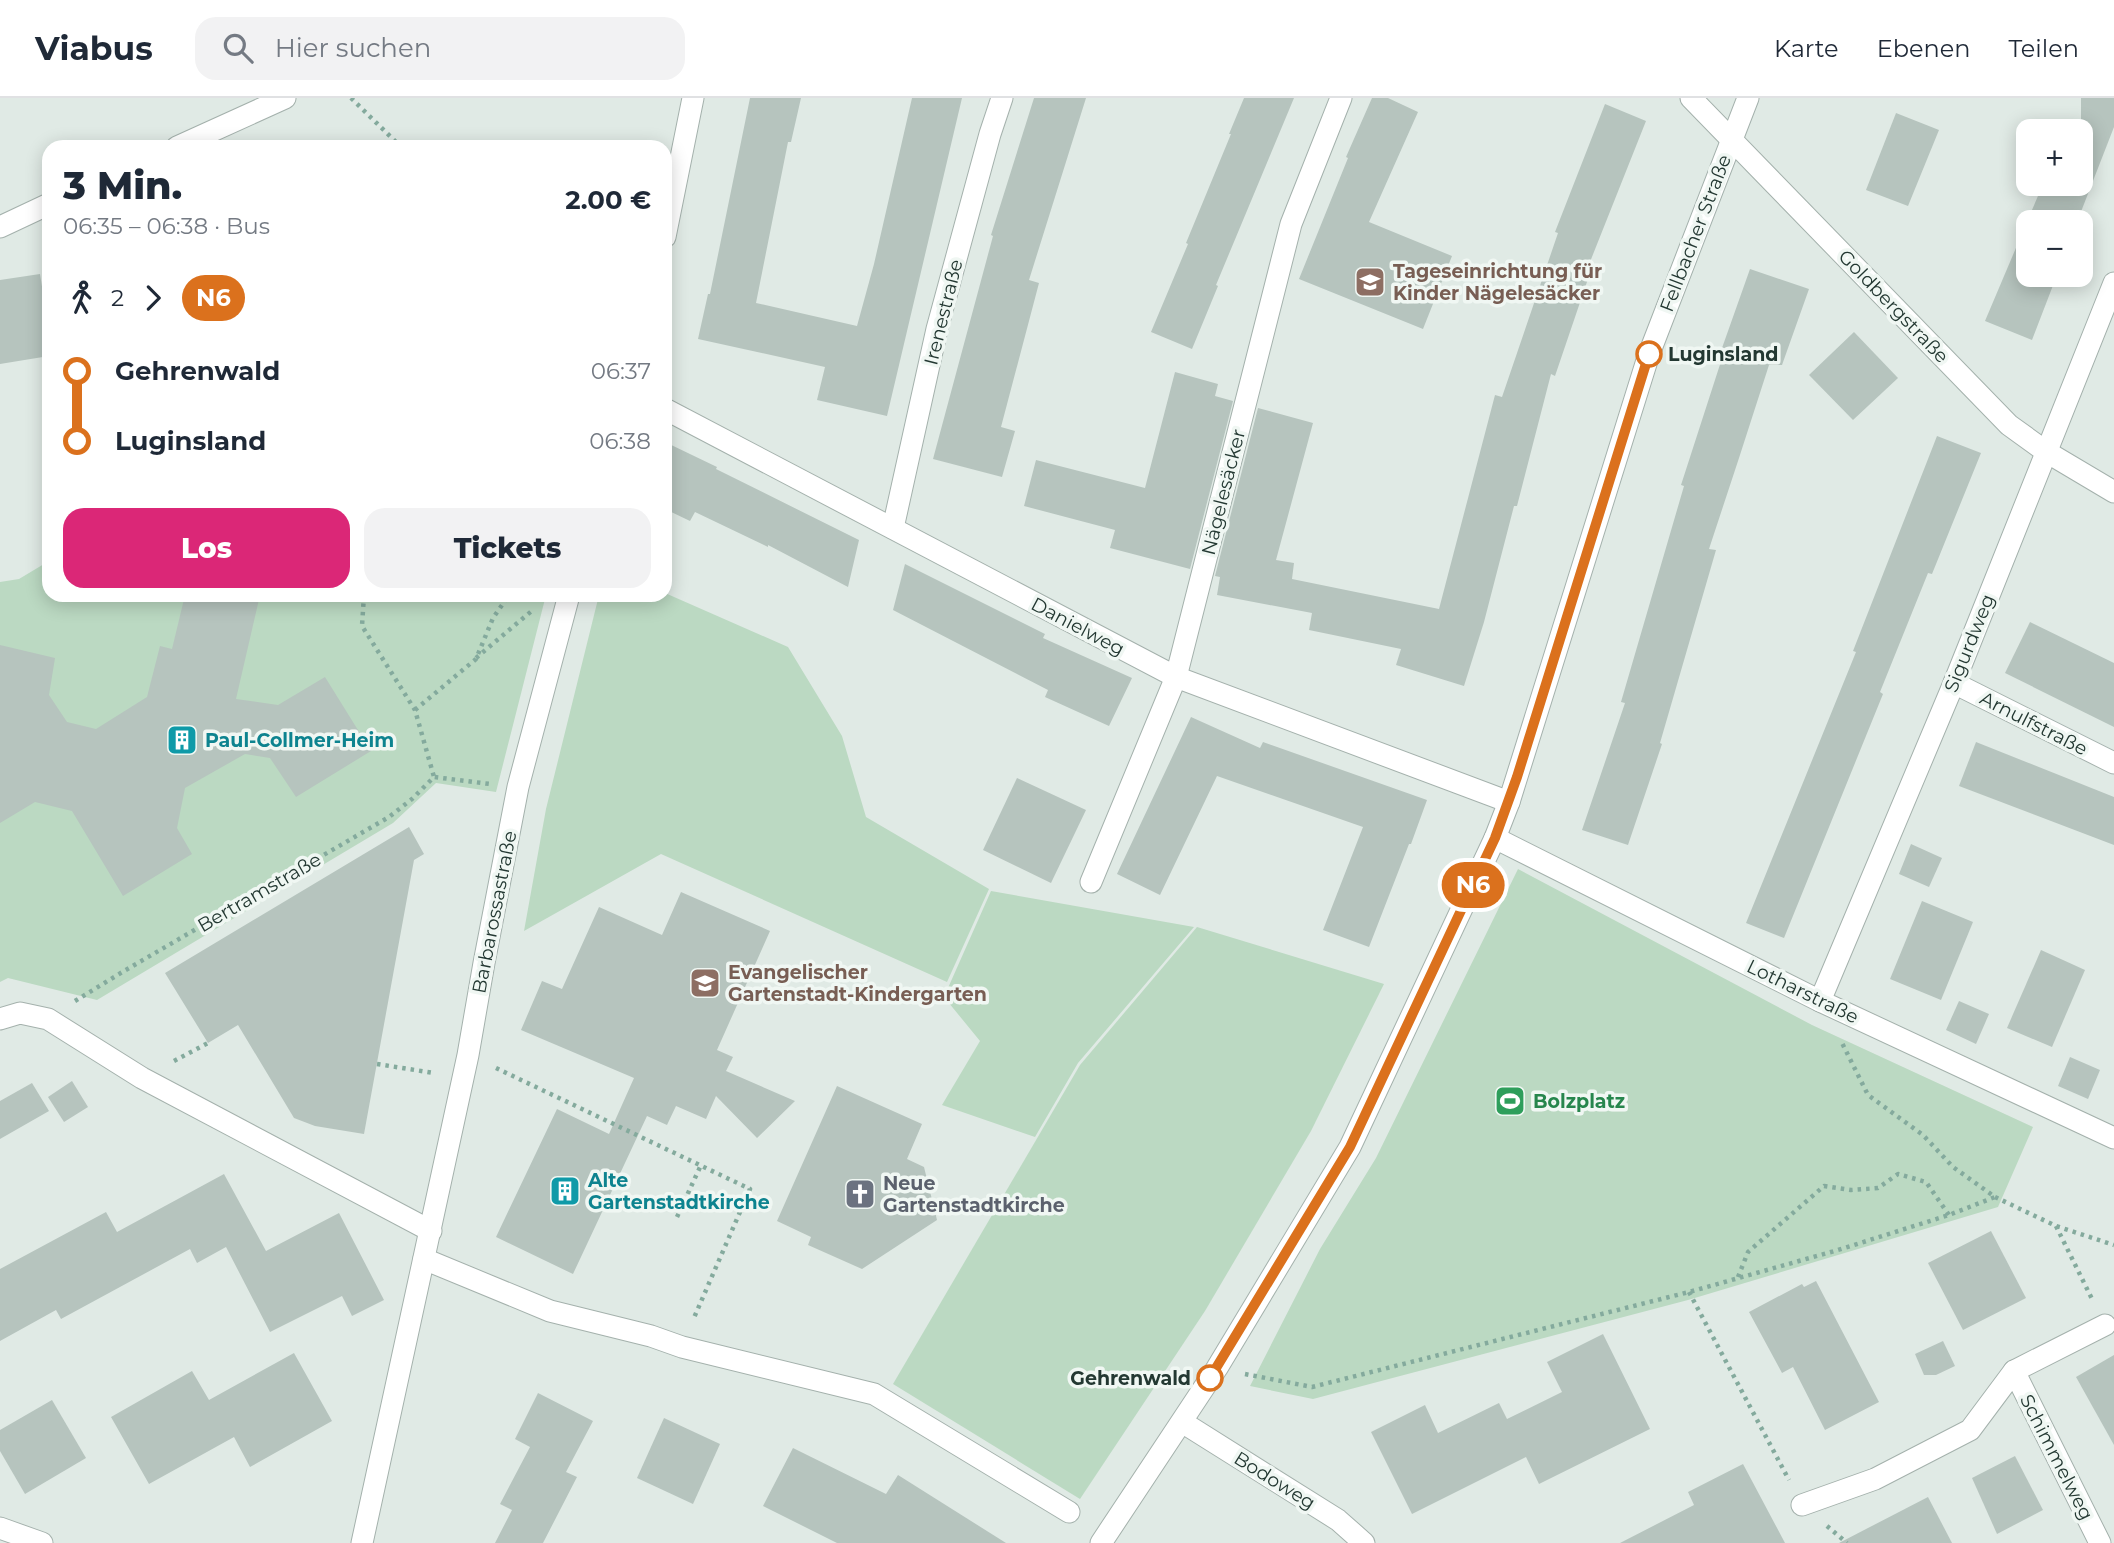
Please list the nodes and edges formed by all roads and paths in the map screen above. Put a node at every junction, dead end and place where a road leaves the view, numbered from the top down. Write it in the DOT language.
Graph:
graph roads {
  1 [pos="285,98"];
  2 [pos="351,98"];
  3 [pos="693,98"];
  4 [pos="1002,98"];
  5 [pos="1341,98"];
  6 [pos="1691,98"];
  7 [pos="1748,98"];
  8 [pos="1731,139"];
  9 [pos="192,140"];
  10 [pos="392,140"];
  11 [pos="672,202"];
  12 [pos="42,208"];
  13 [pos="0,227"];
  14 [pos="2114,284"];
  15 [pos="672,413"];
  16 [pos="2045,451"];
  17 [pos="2114,492"];
  18 [pos="893,528"];
  19 [pos="364,602"];
  20 [pos="504,602"];
  21 [pos="567,602"];
  22 [pos="541,603"];
  23 [pos="476,659"];
  24 [pos="1176,677"];
  25 [pos="1954,682"];
  26 [pos="415,710"];
  27 [pos="2114,763"];
  28 [pos="434,777"];
  29 [pos="518,787"];
  30 [pos="1509,802"];
  31 [pos="1495,838"];
  32 [pos="1091,882"];
  33 [pos="1820,1001"];
  34 [pos="0,1019"];
  35 [pos="48,1019"];
  36 [pos="468,1055"];
  37 [pos="377,1063"];
  38 [pos="463,1077"];
  39 [pos="2114,1138"];
  40 [pos="701,1165"];
  41 [pos="1995,1197"];
  42 [pos="1949,1215"];
  43 [pos="677,1217"];
  44 [pos="2056,1226"];
  45 [pos="431,1231"];
  46 [pos="2114,1245"];
  47 [pos="424,1259"];
  48 [pos="1738,1278"];
  49 [pos="1689,1292"];
  50 [pos="2105,1325"];
  51 [pos="682,1347"];
  52 [pos="1217,1368"];
  53 [pos="2014,1371"];
  54 [pos="1182,1422"];
  55 [pos="1802,1505"];
  56 [pos="1069,1512"];
  57 [pos="0,1528"];
  58 [pos="39,1543"];
  59 [pos="362,1543"];
  60 [pos="1101,1543"];
  61 [pos="1364,1543"];
  62 [pos="1847,1543"];
  63 [pos="2101,1543"];
  1 -- 9 [label="street"];
  2 -- 10 [label="path"];
  3 -- 11 [label="street"];
  4 -- 18 [label="street, Irenestraße"];
  5 -- 24 [label="street, Nägelesäcker"];
  6 -- 8 [label="street, Goldbergstraße"];
  7 -- 8 [label="street, Fellbacher Straße"];
  8 -- 16 [label="street, Goldbergstraße"];
  8 -- 30 [label="street, Fellbacher Straße"];
  12 -- 13 [label="street"];
  14 -- 16 [label="street, Sigurdweg"];
  15 -- 18 [label="street, Danielweg"];
  16 -- 17 [label="street, Goldbergstraße"];
  16 -- 25 [label="street, Sigurdweg"];
  18 -- 24 [label="street, Danielweg"];
  19 -- 26 [label="path"];
  20 -- 23 [label="path"];
  21 -- 29 [label="street, Barbarossastraße"];
  22 -- 23 [label="path"];
  23 -- 26 [label="path"];
  24 -- 30 [label="street, Danielweg"];
  24 -- 32 [label="street, Nägelesäcker"];
  25 -- 27 [label="street, Arnulfstraße"];
  25 -- 33 [label="street, Sigurdweg"];
  26 -- 28 [label="path"];
  28 -- 29 [label="path"];
  28 -- 35 [label="path, Bertramstraße"];
  29 -- 36 [label="street, Barbarossastraße"];
  30 -- 31 [label="street, Fellbacher Straße"];
  31 -- 33 [label="street, Lotharstraße"];
  31 -- 52 [label="street, Fellbacher Straße"];
  33 -- 39 [label="street, Lotharstraße"];
  33 -- 41 [label="path"];
  34 -- 35 [label="street"];
  35 -- 45 [label="street"];
  36 -- 38 [label="street, Barbarossastraße"];
  36 -- 40 [label="path"];
  37 -- 38 [label="path"];
  38 -- 45 [label="street, Barbarossastraße"];
  40 -- 43 [label="path"];
  40 -- 51 [label="path"];
  41 -- 42 [label="path"];
  41 -- 44 [label="path"];
  42 -- 48 [label="path"];
  42 -- 48 [label="path"];
  44 -- 46 [label="path"];
  44 -- 50 [label="path"];
  45 -- 47 [label="street, Barbarossastraße"];
  47 -- 51 [label="street"];
  47 -- 59 [label="street, Barbarossastraße"];
  48 -- 49 [label="path"];
  49 -- 52 [label="path"];
  49 -- 55 [label="path"];
  50 -- 53 [label="street, Schimmelweg"];
  51 -- 56 [label="street"];
  52 -- 54 [label="street, Fellbacher Straße"];
  53 -- 55 [label="street, Schimmelweg"];
  53 -- 63 [label="street, Schimmelweg"];
  54 -- 60 [label="street, Fellbacher Straße"];
  54 -- 61 [label="street, Bodoweg"];
  55 -- 62 [label="path"];
  57 -- 58 [label="street"];
}
